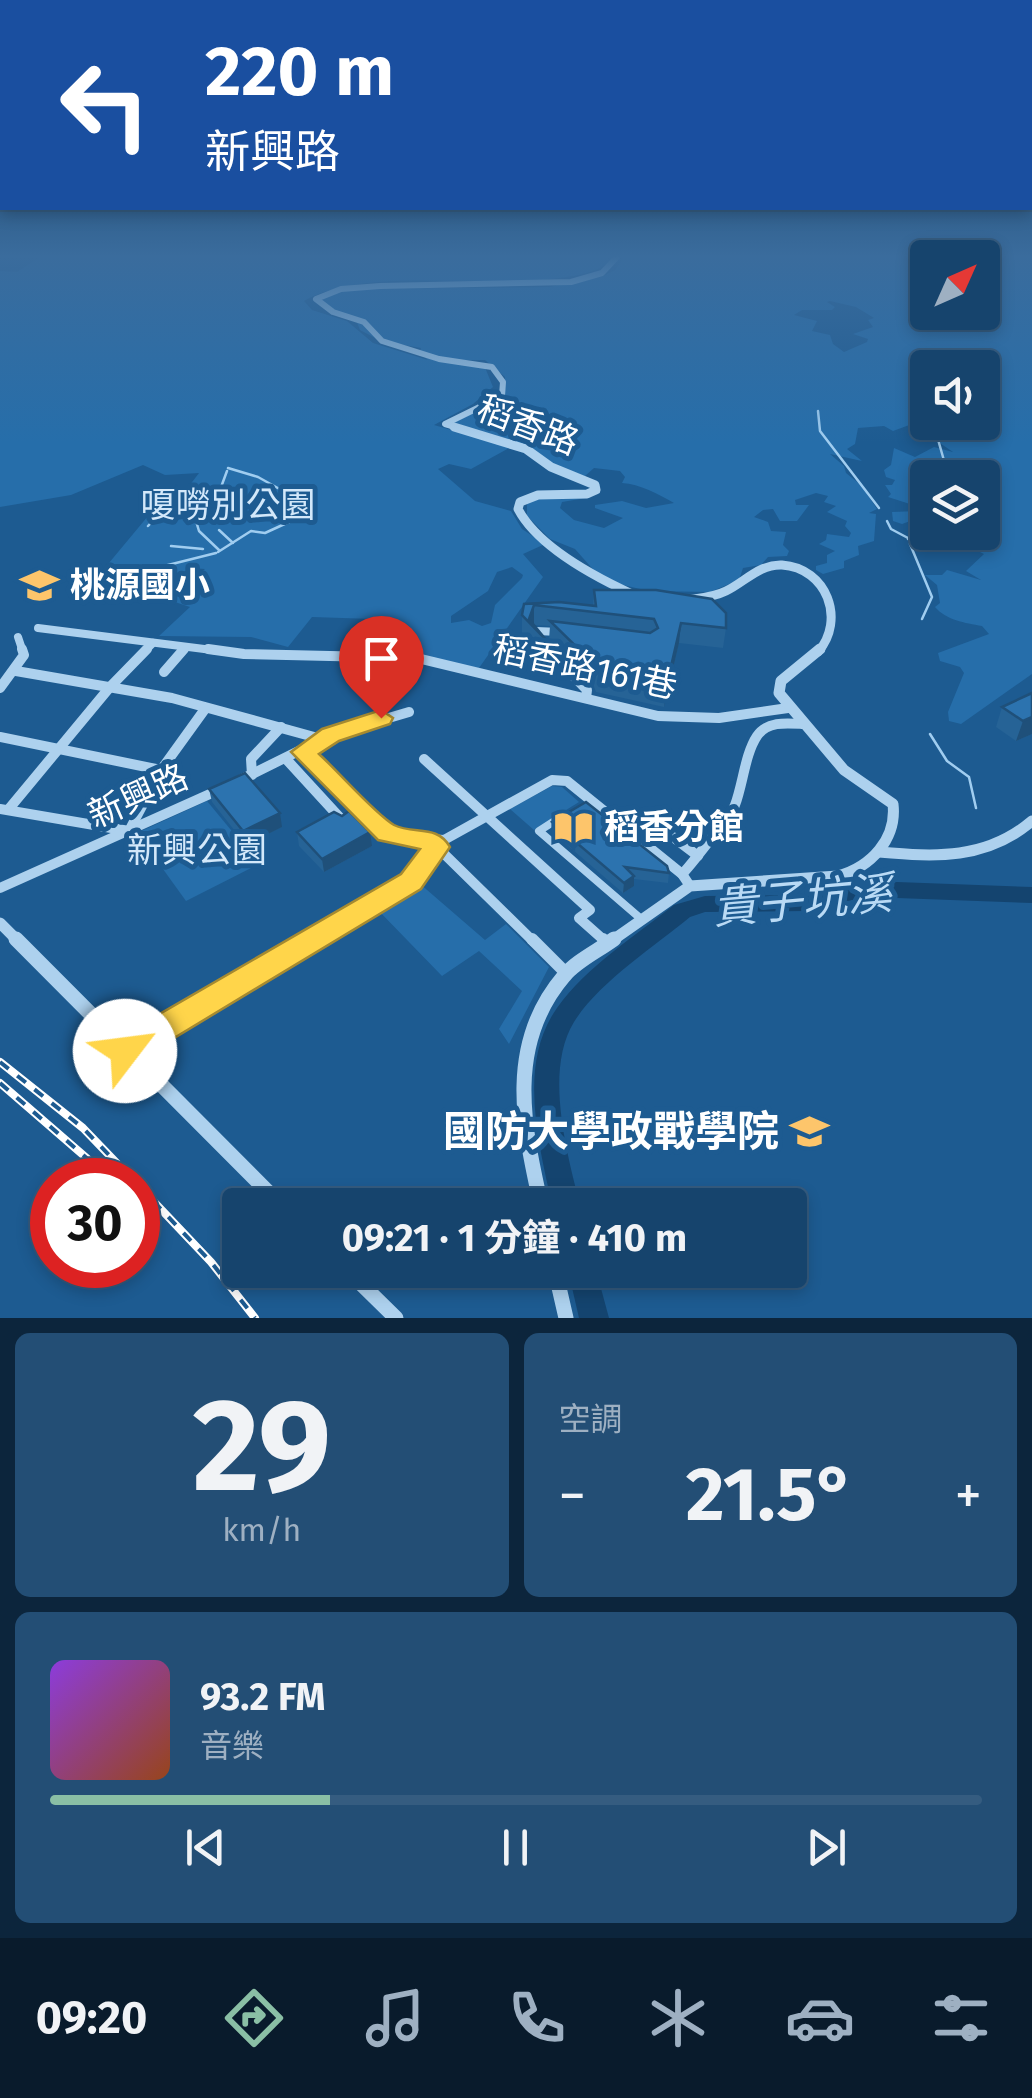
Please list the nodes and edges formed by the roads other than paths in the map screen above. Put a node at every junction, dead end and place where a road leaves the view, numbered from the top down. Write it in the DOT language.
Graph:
graph roads {
  1 [pos="353,319"];
  2 [pos="639,596"];
  3 [pos="670,600"];
  4 [pos="38,628"];
  5 [pos="578,635"];
  6 [pos="18,637"];
  7 [pos="152,644"];
  8 [pos="184,649"];
  9 [pos="16,671"];
  10 [pos="164,672"];
  11 [pos="110,687"];
  12 [pos="0,688"];
  13 [pos="586,698"];
  14 [pos="788,708"];
  15 [pos="205,709"];
  16 [pos="409,712"];
  17 [pos="802,724"];
  18 [pos="281,727"];
  19 [pos="0,737"];
  20 [pos="325,740"];
  21 [pos="58,749"];
  22 [pos="303,752"];
  23 [pos="424,759"];
  24 [pos="286,760"];
  25 [pos="161,770"];
  26 [pos="252,775"];
  27 [pos="589,800"];
  28 [pos="4,810"];
  29 [pos="486,814"];
  30 [pos="646,816"];
  31 [pos="343,821"];
  32 [pos="1032,822"];
  33 [pos="128,831"];
  34 [pos="437,843"];
  35 [pos="879,852"];
  36 [pos="698,856"];
  37 [pos="686,880"];
  38 [pos="0,888"];
  39 [pos="640,918"];
  40 [pos="0,923"];
  41 [pos="606,942"];
  42 [pos="566,973"];
  43 [pos="125,1051"];
  44 [pos="264,1188"];
  45 [pos="538,1188"];
  46 [pos="366,1288"];
  47 [pos="559,1288"];
  48 [pos="396,1318"];
  49 [pos="566,1318"];
  1 -- 2 [label="street, 稻香路"];
  3 -- 14 [label="street"];
  4 -- 7 [label="street, 稻香路161巷"];
  5 -- 13 [label="street"];
  6 -- 9 [label="street"];
  7 -- 8 [label="street, 稻香路161巷"];
  7 -- 11 [label="street"];
  8 -- 10 [label="street"];
  8 -- 13 [label="street, 稻香路161巷"];
  9 -- 11 [label="street"];
  9 -- 12 [label="street"];
  11 -- 15 [label="street"];
  11 -- 21 [label="street"];
  13 -- 14 [label="street, 稻香路161巷"];
  14 -- 17 [label="street"];
  15 -- 18 [label="street"];
  15 -- 25 [label="street"];
  16 -- 20 [label="street, 新興路"];
  17 -- 35 [label="street"];
  17 -- 36 [label="street"];
  18 -- 20 [label="street"];
  18 -- 26 [label="street"];
  19 -- 21 [label="street"];
  20 -- 22 [label="street, 新興路"];
  21 -- 25 [label="street"];
  21 -- 28 [label="street"];
  22 -- 24 [label="street, 新興路"];
  22 -- 34 [label="street"];
  23 -- 29 [label="street"];
  24 -- 26 [label="street, 新興路"];
  24 -- 31 [label="street"];
  25 -- 33 [label="street"];
  26 -- 33 [label="street, 新興路"];
  27 -- 29 [label="street"];
  27 -- 37 [label="street"];
  27 -- 39 [label="street"];
  28 -- 33 [label="street"];
  29 -- 34 [label="street"];
  29 -- 41 [label="street"];
  30 -- 36 [label="street"];
  32 -- 35 [label="street"];
  33 -- 38 [label="street, 新興路"];
  34 -- 42 [label="street"];
  34 -- 43 [label="street"];
  35 -- 37 [label="street"];
  36 -- 37 [label="street"];
  37 -- 39 [label="street"];
  39 -- 41 [label="street"];
  40 -- 43 [label="street"];
  41 -- 42 [label="street"];
  42 -- 45 [label="street"];
  43 -- 44 [label="street"];
  46 -- 48 [label="street"];
  47 -- 49 [label="street"];
}
